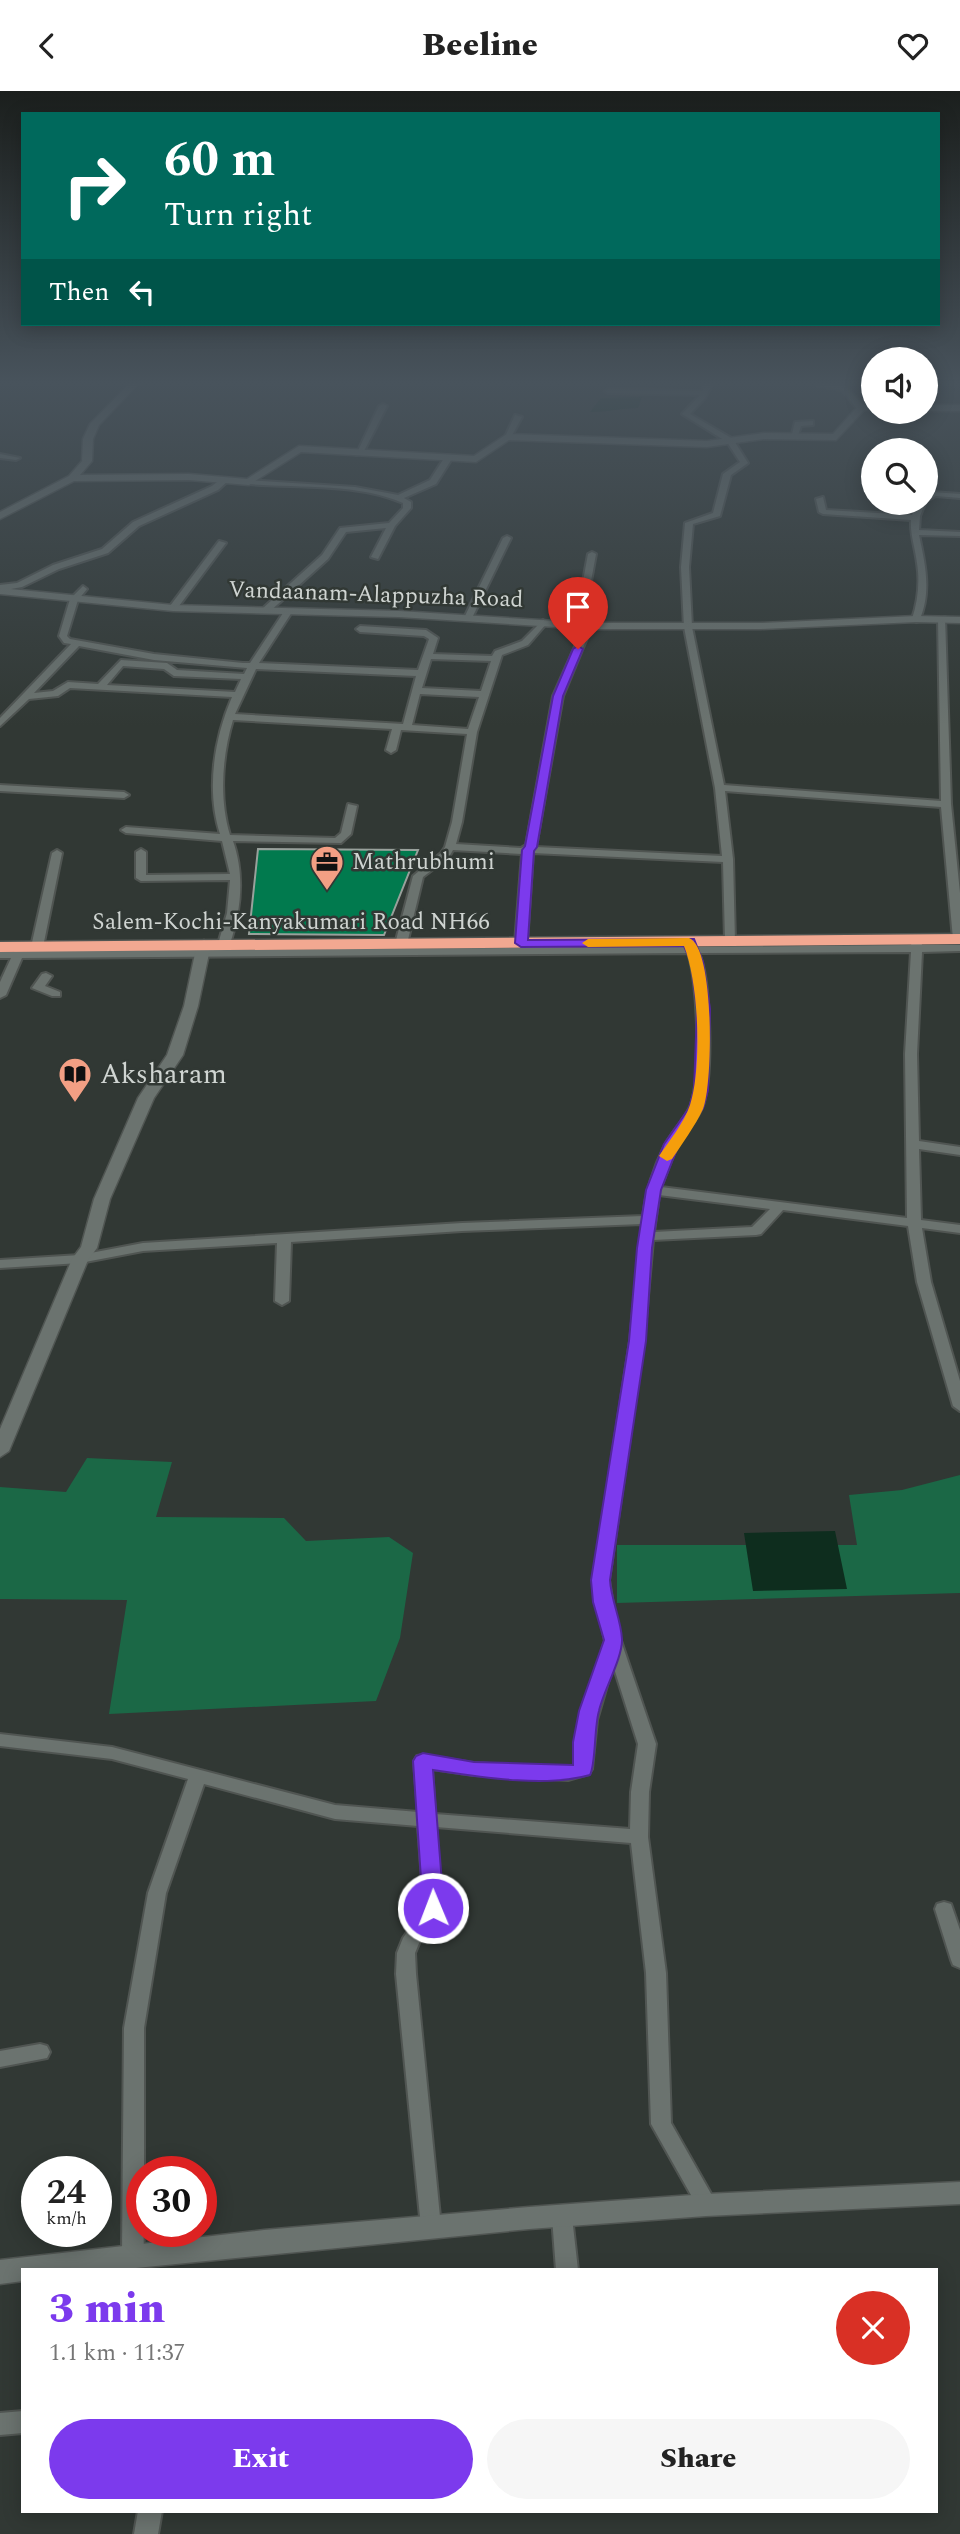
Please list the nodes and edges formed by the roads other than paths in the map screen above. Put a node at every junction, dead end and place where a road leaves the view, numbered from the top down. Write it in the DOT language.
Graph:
graph roads {
  1 [pos="34,498"];
  2 [pos="193,498"];
  3 [pos="400,498"];
  4 [pos="722,498"];
  5 [pos="820,499"];
  6 [pos="917,515"];
  7 [pos="0,516"];
  8 [pos="917,518"];
  9 [pos="391,526"];
  10 [pos="913,532"];
  11 [pos="960,534"];
  12 [pos="508,538"];
  13 [pos="222,544"];
  14 [pos="592,554"];
  15 [pos="375,557"];
  16 [pos="83,589"];
  17 [pos="0,590"];
  18 [pos="74,599"];
  19 [pos="173,608"];
  20 [pos="265,611"];
  21 [pos="288,611"];
  22 [pos="468,618"];
  23 [pos="916,619"];
  24 [pos="942,619"];
  25 [pos="960,620"];
  26 [pos="543,623"];
  27 [pos="584,625"];
  28 [pos="688,627"];
  29 [pos="360,629"];
  30 [pos="76,644"];
  31 [pos="427,656"];
  32 [pos="496,659"];
  33 [pos="251,665"];
  34 [pos="421,673"];
  35 [pos="246,677"];
  36 [pos="100,687"];
  37 [pos="416,691"];
  38 [pos="484,694"];
  39 [pos="239,695"];
  40 [pos="26,696"];
  41 [pos="229,717"];
  42 [pos="0,723"];
  43 [pos="402,727"];
  44 [pos="472,732"];
  45 [pos="944,733"];
  46 [pos="960,735"];
  47 [pos="391,750"];
  48 [pos="0,788"];
  49 [pos="720,788"];
  50 [pos="124,795"];
  51 [pos="946,804"];
  52 [pos="352,806"];
  53 [pos="126,830"];
  54 [pos="225,838"];
  55 [pos="450,847"];
  56 [pos="528,850"];
  57 [pos="141,852"];
  58 [pos="57,853"];
  59 [pos="728,859"];
  60 [pos="235,877"];
  61 [pos="960,939"];
  62 [pos="730,940"];
  63 [pos="521,943"];
  64 [pos="224,944"];
  65 [pos="401,944"];
  66 [pos="916,945"];
  67 [pos="0,947"];
  68 [pos="690,947"];
  69 [pos="203,948"];
  70 [pos="26,949"];
  71 [pos="960,949"];
  72 [pos="0,955"];
  73 [pos="46,977"];
  74 [pos="56,993"];
  75 [pos="0,995"];
  76 [pos="911,1144"];
  77 [pos="960,1151"];
  78 [pos="653,1190"];
  79 [pos="780,1206"];
  80 [pos="914,1223"];
  81 [pos="648,1228"];
  82 [pos="960,1230"];
  83 [pos="284,1240"];
  84 [pos="80,1259"];
  85 [pos="0,1264"];
  86 [pos="282,1301"];
  87 [pos="960,1406"];
  88 [pos="0,1451"];
  89 [pos="613,1640"];
  90 [pos="0,1740"];
  91 [pos="198,1775"];
  92 [pos="429,1822"];
  93 [pos="639,1837"];
  94 [pos="944,1909"];
  95 [pos="960,1960"];
  96 [pos="40,2052"];
  97 [pos="0,2059"];
  98 [pos="960,2193"];
  99 [pos="707,2205"];
  100 [pos="562,2217"];
  101 [pos="431,2227"];
  102 [pos="133,2255"];
  103 [pos="21,2268"];
  104 [pos="25,2268"];
  105 [pos="567,2268"];
  106 [pos="0,2271"];
  107 [pos="21,2422"];
  108 [pos="0,2424"];
  109 [pos="150,2513"];
  110 [pos="146,2534"];
  1 -- 7 [label="main road"];
  2 -- 17 [label="street"];
  3 -- 9 [label="street"];
  4 -- 28 [label="street"];
  5 -- 8 [label="street"];
  6 -- 8 [label="street"];
  8 -- 10 [label="street"];
  9 -- 15 [label="street"];
  9 -- 20 [label="street"];
  10 -- 11 [label="street"];
  10 -- 23 [label="street"];
  12 -- 22 [label="street"];
  13 -- 19 [label="street"];
  14 -- 27 [label="street"];
  16 -- 18 [label="street"];
  17 -- 18 [label="main road, Vandaanam-Alappuzha Road"];
  18 -- 19 [label="main road, Vandaanam-Alappuzha Road"];
  18 -- 30 [label="street"];
  19 -- 20 [label="main road, Vandaanam-Alappuzha Road"];
  20 -- 21 [label="main road, Vandaanam-Alappuzha Road"];
  21 -- 22 [label="main road, Vandaanam-Alappuzha Road"];
  21 -- 33 [label="street"];
  22 -- 26 [label="main road, Vandaanam-Alappuzha Road"];
  23 -- 24 [label="main road, Vandaanam-Alappuzha Road"];
  23 -- 28 [label="main road, Vandaanam-Alappuzha Road"];
  24 -- 25 [label="main road, Vandaanam-Alappuzha Road"];
  24 -- 45 [label="street"];
  26 -- 27 [label="main road, Vandaanam-Alappuzha Road"];
  26 -- 32 [label="street"];
  27 -- 28 [label="main road, Vandaanam-Alappuzha Road"];
  27 -- 56 [label="street"];
  28 -- 49 [label="street"];
  29 -- 31 [label="street"];
  30 -- 33 [label="street"];
  30 -- 40 [label="street"];
  31 -- 32 [label="street"];
  31 -- 34 [label="street"];
  32 -- 38 [label="street"];
  33 -- 34 [label="street"];
  33 -- 35 [label="street"];
  34 -- 37 [label="street"];
  35 -- 36 [label="street"];
  35 -- 39 [label="street"];
  36 -- 39 [label="street"];
  36 -- 40 [label="street"];
  37 -- 38 [label="street"];
  37 -- 43 [label="street"];
  38 -- 44 [label="street"];
  39 -- 41 [label="street"];
  40 -- 42 [label="street"];
  41 -- 43 [label="street"];
  41 -- 54 [label="street"];
  43 -- 44 [label="street"];
  43 -- 47 [label="street"];
  44 -- 55 [label="street"];
  45 -- 46 [label="street"];
  45 -- 51 [label="street"];
  48 -- 50 [label="street"];
  49 -- 51 [label="street"];
  49 -- 59 [label="street"];
  51 -- 61 [label="street"];
  52 -- 54 [label="street"];
  53 -- 54 [label="street"];
  54 -- 60 [label="street"];
  55 -- 56 [label="street"];
  55 -- 65 [label="street"];
  56 -- 59 [label="street"];
  56 -- 63 [label="street"];
  57 -- 60 [label="street"];
  58 -- 70 [label="street"];
  59 -- 62 [label="street"];
  60 -- 64 [label="street"];
  61 -- 66 [label="highway, Salem-Kochi-Kanyakumari Road NH66"];
  62 -- 66 [label="highway, Salem-Kochi-Kanyakumari Road NH66"];
  62 -- 68 [label="highway, Salem-Kochi-Kanyakumari Road NH66"];
  63 -- 65 [label="highway, Salem-Kochi-Kanyakumari Road NH66"];
  63 -- 68 [label="highway, Salem-Kochi-Kanyakumari Road NH66"];
  64 -- 65 [label="highway, Salem-Kochi-Kanyakumari Road NH66"];
  64 -- 69 [label="highway, Salem-Kochi-Kanyakumari Road NH66"];
  66 -- 68 [label="street"];
  66 -- 71 [label="street"];
  66 -- 76 [label="street"];
  67 -- 70 [label="highway, Salem-Kochi-Kanyakumari Road NH66"];
  68 -- 69 [label="street"];
  68 -- 78 [label="street"];
  69 -- 70 [label="highway, Salem-Kochi-Kanyakumari Road NH66"];
  69 -- 84 [label="main road"];
  70 -- 72 [label="street"];
  70 -- 75 [label="street"];
  73 -- 74 [label="street"];
  76 -- 77 [label="street"];
  76 -- 80 [label="street"];
  78 -- 79 [label="street"];
  78 -- 81 [label="street"];
  79 -- 80 [label="street"];
  79 -- 81 [label="street"];
  80 -- 82 [label="street"];
  80 -- 87 [label="street"];
  81 -- 83 [label="street"];
  81 -- 89 [label="street"];
  83 -- 84 [label="street"];
  83 -- 86 [label="street"];
  84 -- 85 [label="street"];
  84 -- 88 [label="main road"];
  89 -- 92 [label="street"];
  89 -- 93 [label="street"];
  90 -- 91 [label="street"];
  91 -- 92 [label="street"];
  91 -- 102 [label="street"];
  92 -- 93 [label="street"];
  92 -- 101 [label="street"];
  93 -- 99 [label="street"];
  94 -- 95 [label="street"];
  96 -- 97 [label="street"];
  98 -- 99 [label="main road"];
  99 -- 100 [label="main road"];
  100 -- 101 [label="main road"];
  100 -- 105 [label="street"];
  101 -- 102 [label="main road"];
  102 -- 104 [label="main road"];
  103 -- 106 [label="main road"];
  107 -- 108 [label="street"];
  109 -- 110 [label="street"];
}
